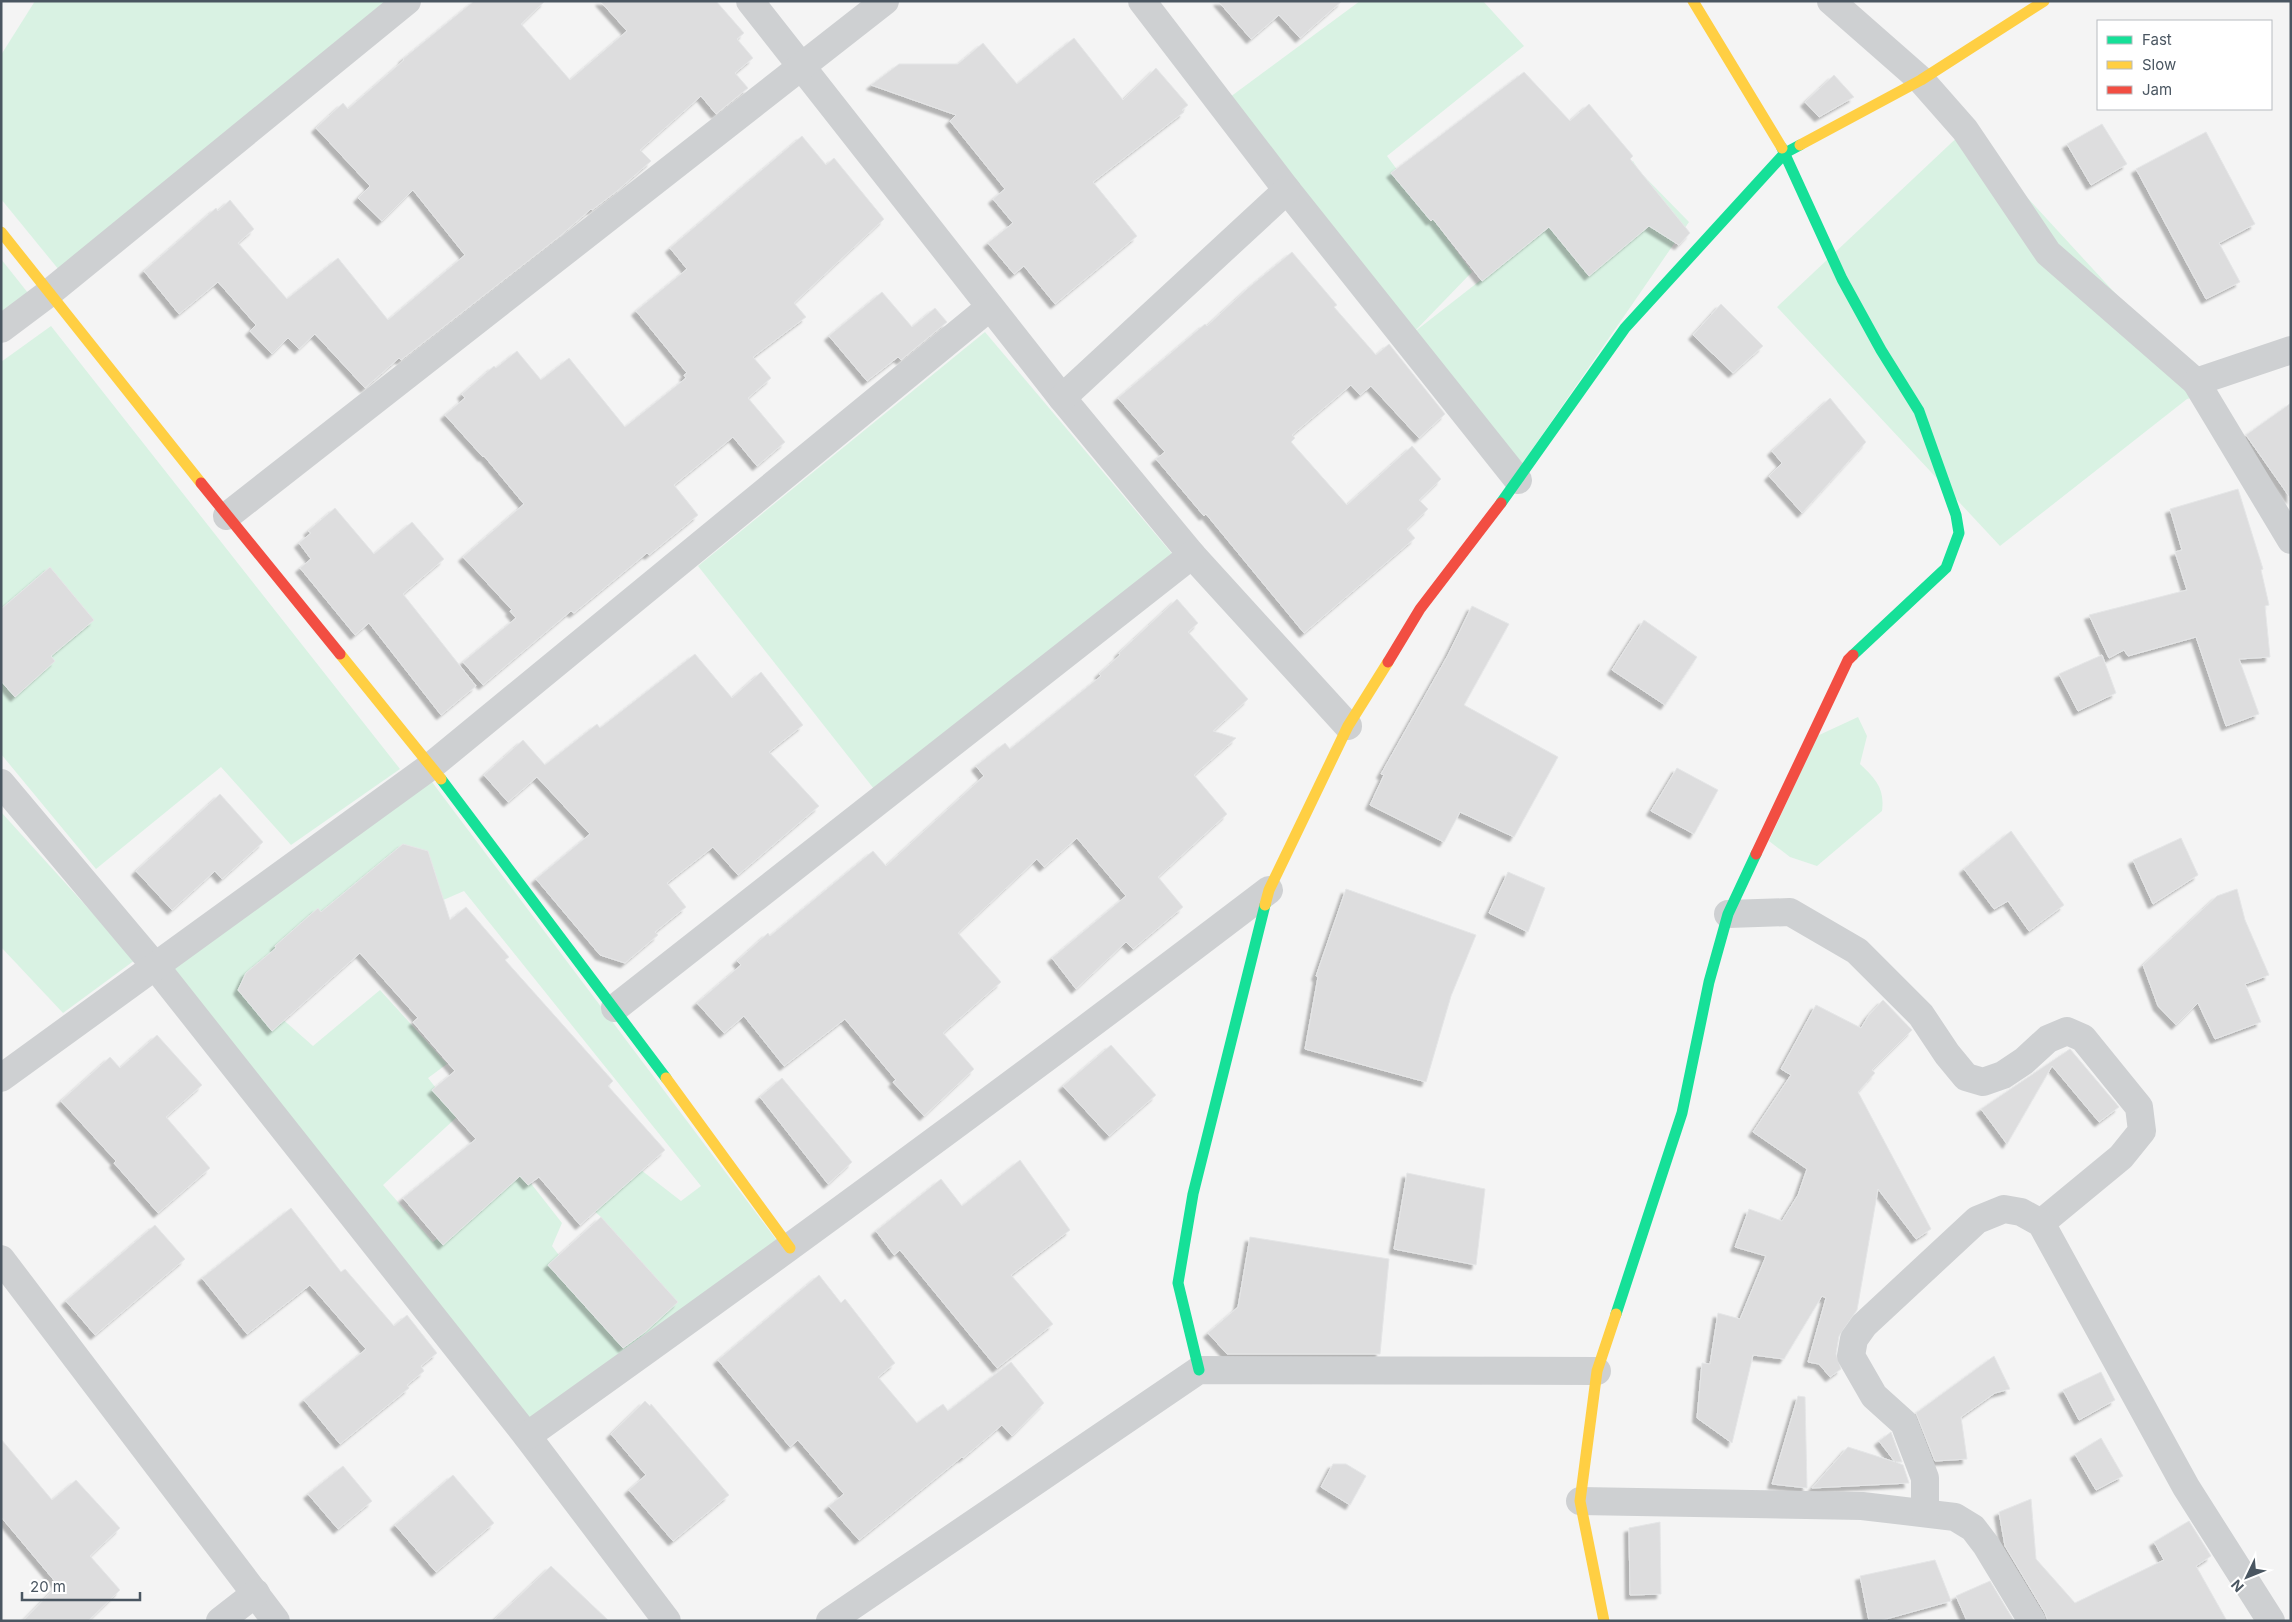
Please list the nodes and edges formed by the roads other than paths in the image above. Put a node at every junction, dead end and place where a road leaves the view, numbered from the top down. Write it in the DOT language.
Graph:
graph roads {
  1 [pos="407,1"];
  2 [pos="750,1"];
  3 [pos="886,1"];
  4 [pos="1142,1"];
  5 [pos="1693,1"];
  6 [pos="1831,1"];
  7 [pos="2044,1"];
  8 [pos="800,68"];
  9 [pos="1921,80"];
  10 [pos="1785,153"];
  11 [pos="1287,190"];
  12 [pos="1,232"];
  13 [pos="49,293"];
  14 [pos="990,307"];
  15 [pos="1,329"];
  16 [pos="2291,350"];
  17 [pos="2196,382"];
  18 [pos="1062,398"];
  19 [pos="1518,480"];
  20 [pos="227,516"];
  21 [pos="2291,540"];
  22 [pos="1192,555"];
  23 [pos="1348,726"];
  24 [pos="431,766"];
  25 [pos="1,783"];
  26 [pos="1269,890"];
  27 [pos="1728,914"];
  28 [pos="155,966"];
  29 [pos="614,1008"];
  30 [pos="1,1078"];
  31 [pos="2041,1223"];
  32 [pos="790,1248"];
  33 [pos="1,1259"];
  34 [pos="1199,1370"];
  35 [pos="1597,1371"];
  36 [pos="527,1436"];
  37 [pos="1580,1501"];
  38 [pos="1925,1513"];
  39 [pos="256,1593"];
  40 [pos="220,1621"];
  41 [pos="276,1621"];
  42 [pos="667,1621"];
  43 [pos="830,1621"];
  44 [pos="1604,1621"];
  45 [pos="2032,1621"];
  46 [pos="2271,1621"];
  1 -- 13 [label="street"];
  2 -- 8 [label="street"];
  3 -- 8 [label="street"];
  4 -- 11 [label="street"];
  5 -- 10 [label="street"];
  6 -- 9 [label="street"];
  7 -- 9 [label="street"];
  8 -- 14 [label="street"];
  8 -- 20 [label="street"];
  9 -- 10 [label="street"];
  9 -- 17 [label="street"];
  10 -- 19 [label="street"];
  10 -- 27 [label="street"];
  11 -- 18 [label="street"];
  11 -- 19 [label="street"];
  12 -- 13 [label="street"];
  13 -- 15 [label="street"];
  13 -- 20 [label="street"];
  14 -- 18 [label="street"];
  14 -- 24 [label="street"];
  16 -- 17 [label="street"];
  17 -- 21 [label="street"];
  18 -- 22 [label="street"];
  19 -- 23 [label="street"];
  20 -- 24 [label="street"];
  22 -- 23 [label="street"];
  22 -- 29 [label="street"];
  23 -- 26 [label="street"];
  24 -- 28 [label="street"];
  24 -- 29 [label="street"];
  25 -- 28 [label="street"];
  26 -- 32 [label="street"];
  26 -- 34 [label="street"];
  27 -- 31 [label="street"];
  27 -- 35 [label="street"];
  28 -- 30 [label="street"];
  28 -- 36 [label="street"];
  29 -- 32 [label="street"];
  31 -- 38 [label="street"];
  31 -- 46 [label="street"];
  32 -- 36 [label="street"];
  33 -- 39 [label="street"];
  34 -- 35 [label="street"];
  34 -- 43 [label="street"];
  35 -- 37 [label="street"];
  36 -- 42 [label="street"];
  37 -- 38 [label="street"];
  37 -- 44 [label="street"];
  38 -- 45 [label="street"];
  39 -- 40 [label="street"];
  39 -- 41 [label="street"];
}
